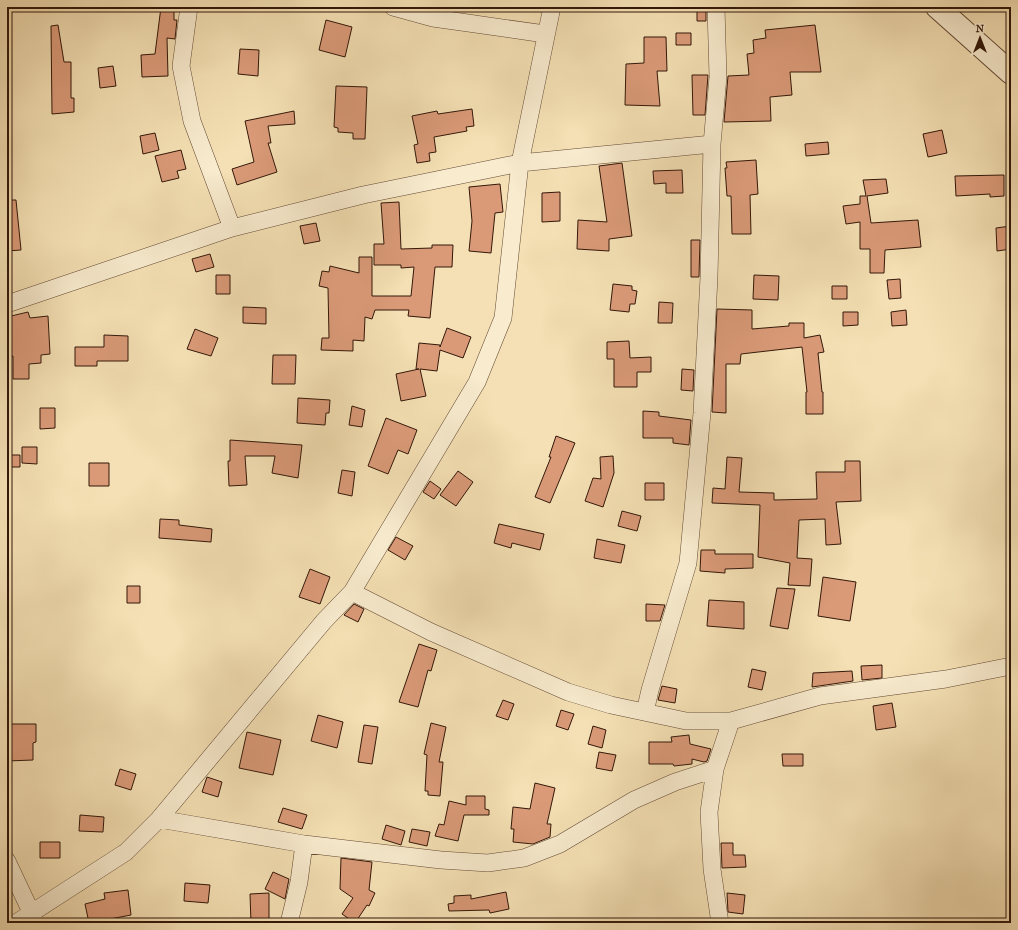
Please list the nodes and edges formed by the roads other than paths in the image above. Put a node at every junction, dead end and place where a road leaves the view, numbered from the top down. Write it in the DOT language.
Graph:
graph roads {
  1 [pos="189,7"];
  2 [pos="393,7"];
  3 [pos="552,7"];
  4 [pos="716,7"];
  5 [pos="937,7"];
  6 [pos="546,34"];
  7 [pos="1011,73"];
  8 [pos="712,144"];
  9 [pos="520,163"];
  10 [pos="232,228"];
  11 [pos="7,304"];
  12 [pos="352,592"];
  13 [pos="1011,666"];
  14 [pos="645,712"];
  15 [pos="731,721"];
  16 [pos="715,769"];
  17 [pos="159,819"];
  18 [pos="304,844"];
  19 [pos="7,861"];
  20 [pos="33,918"];
  21 [pos="16,923"];
  22 [pos="289,923"];
  23 [pos="720,923"];
  1 -- 10 [label="street"];
  2 -- 6 [label="street"];
  3 -- 6 [label="street"];
  4 -- 8 [label="street"];
  5 -- 7 [label="street"];
  6 -- 9 [label="street"];
  8 -- 9 [label="street"];
  8 -- 14 [label="street"];
  9 -- 10 [label="street"];
  9 -- 12 [label="street"];
  10 -- 11 [label="street"];
  12 -- 14 [label="street"];
  12 -- 17 [label="street"];
  13 -- 15 [label="street"];
  14 -- 15 [label="street"];
  15 -- 16 [label="street"];
  16 -- 18 [label="street"];
  16 -- 23 [label="street"];
  17 -- 18 [label="street"];
  17 -- 20 [label="street"];
  18 -- 22 [label="street"];
  19 -- 20 [label="street"];
  20 -- 21 [label="street"];
}
